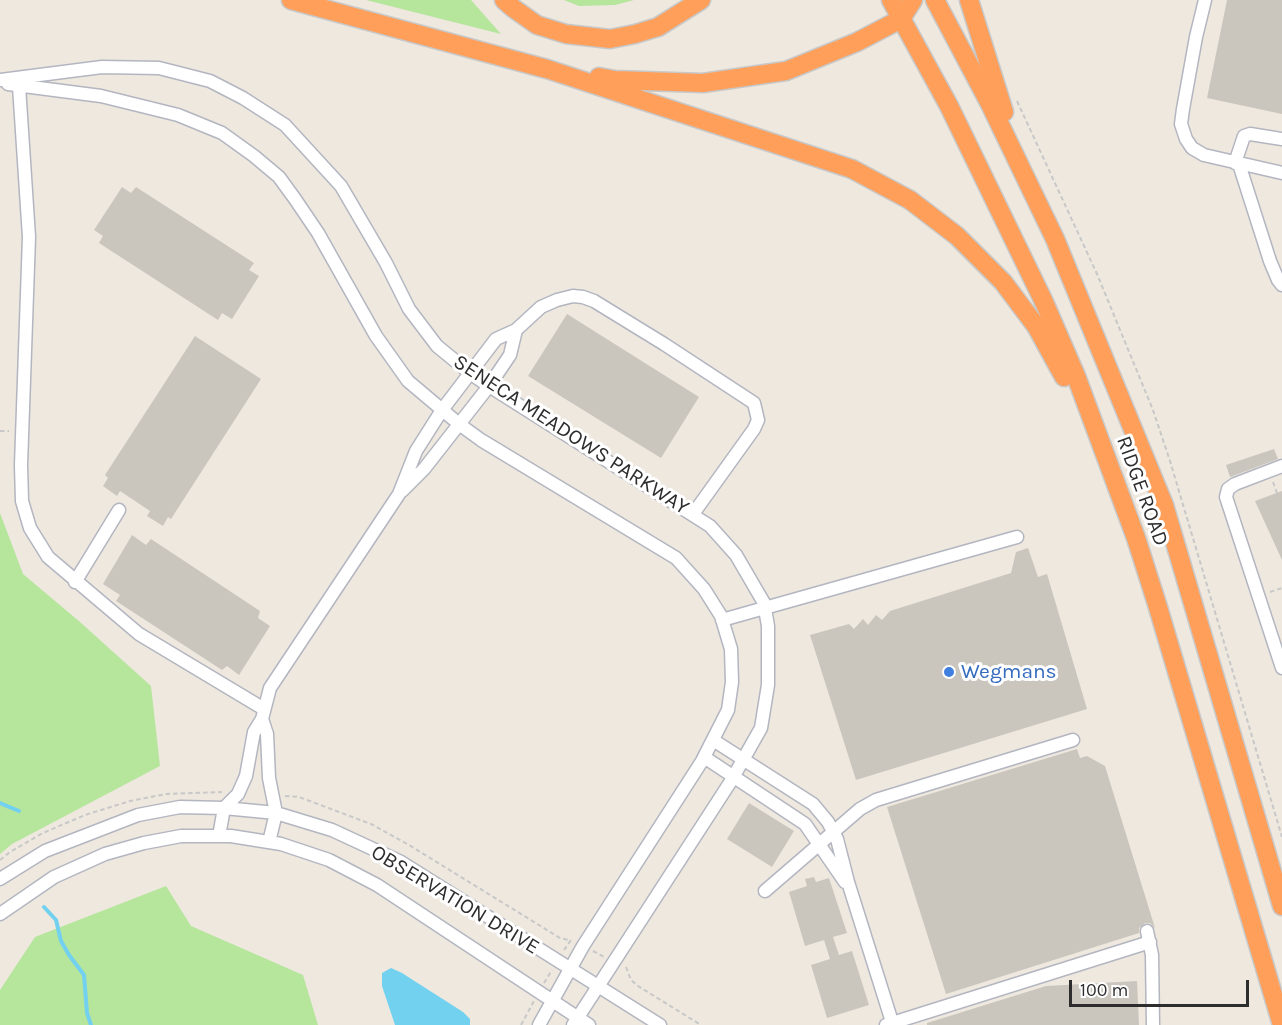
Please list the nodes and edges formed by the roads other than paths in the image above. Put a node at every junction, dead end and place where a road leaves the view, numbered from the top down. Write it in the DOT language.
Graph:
graph roads {
  1 [pos="291,0"];
  2 [pos="504,0"];
  3 [pos="700,0"];
  4 [pos="891,0"];
  5 [pos="913,0"];
  6 [pos="935,0"];
  7 [pos="969,0"];
  8 [pos="1204,0"];
  9 [pos="901,19"];
  10 [pos="547,69"];
  11 [pos="0,81"];
  12 [pos="19,86"];
  13 [pos="1282,139"];
  14 [pos="1237,163"];
  15 [pos="1022,171"];
  16 [pos="1282,173"];
  17 [pos="1282,285"];
  18 [pos="516,330"];
  19 [pos="470,373"];
  20 [pos="489,386"];
  21 [pos="442,410"];
  22 [pos="459,424"];
  23 [pos="1282,466"];
  24 [pos="1112,473"];
  25 [pos="399,494"];
  26 [pos="119,510"];
  27 [pos="693,514"];
  28 [pos="1017,537"];
  29 [pos="75,582"];
  30 [pos="765,608"];
  31 [pos="722,620"];
  32 [pos="1282,668"];
  33 [pos="263,714"];
  34 [pos="713,740"];
  35 [pos="1073,740"];
  36 [pos="704,757"];
  37 [pos="743,760"];
  38 [pos="734,776"];
  39 [pos="224,808"];
  40 [pos="276,813"];
  41 [pos="834,833"];
  42 [pos="219,836"];
  43 [pos="269,842"];
  44 [pos="820,844"];
  45 [pos="0,879"];
  46 [pos="850,888"];
  47 [pos="765,891"];
  48 [pos="1282,906"];
  49 [pos="0,914"];
  50 [pos="570,970"];
  51 [pos="597,987"];
  52 [pos="552,1001"];
  53 [pos="575,1022"];
  54 [pos="891,1024"];
  55 [pos="539,1025"];
  56 [pos="589,1025"];
  57 [pos="660,1025"];
  58 [pos="1153,1025"];
  59 [pos="1282,1025"];
  1 -- 10 [label="highway"];
  2 -- 3 [label="highway"];
  4 -- 9 [label="highway, RIDGE ROAD"];
  5 -- 9 [label="highway"];
  6 -- 15 [label="highway, RIDGE ROAD"];
  7 -- 15 [label="highway"];
  8 -- 14 [label="street"];
  9 -- 10 [label="highway"];
  9 -- 24 [label="highway, RIDGE ROAD"];
  10 -- 24 [label="highway"];
  11 -- 12 [label="street, SENECA MEADOWS PARKWAY"];
  11 -- 19 [label="street, SENECA MEADOWS PARKWAY"];
  12 -- 21 [label="street, SENECA MEADOWS PARKWAY"];
  12 -- 29 [label="street"];
  13 -- 14 [label="street"];
  14 -- 16 [label="street"];
  14 -- 17 [label="street"];
  15 -- 48 [label="highway, RIDGE ROAD"];
  18 -- 19 [label="street"];
  18 -- 20 [label="street"];
  18 -- 27 [label="street"];
  19 -- 20 [label="street, SENECA MEADOWS PARKWAY"];
  19 -- 21 [label="street"];
  20 -- 22 [label="street"];
  20 -- 27 [label="street, SENECA MEADOWS PARKWAY"];
  21 -- 22 [label="street, SENECA MEADOWS PARKWAY"];
  21 -- 25 [label="street"];
  22 -- 25 [label="street"];
  22 -- 31 [label="street, SENECA MEADOWS PARKWAY"];
  23 -- 32 [label="street"];
  24 -- 59 [label="highway, RIDGE ROAD"];
  25 -- 33 [label="street"];
  26 -- 29 [label="street"];
  27 -- 30 [label="street, SENECA MEADOWS PARKWAY"];
  28 -- 30 [label="street"];
  29 -- 33 [label="street"];
  30 -- 31 [label="street"];
  30 -- 37 [label="street, SENECA MEADOWS PARKWAY"];
  31 -- 34 [label="street, SENECA MEADOWS PARKWAY"];
  33 -- 39 [label="street"];
  33 -- 40 [label="street"];
  34 -- 36 [label="street, SENECA MEADOWS PARKWAY"];
  34 -- 37 [label="street"];
  35 -- 41 [label="street"];
  36 -- 38 [label="street"];
  36 -- 50 [label="street, SENECA MEADOWS PARKWAY"];
  37 -- 38 [label="street, SENECA MEADOWS PARKWAY"];
  37 -- 41 [label="street"];
  38 -- 44 [label="street"];
  38 -- 51 [label="street, SENECA MEADOWS PARKWAY"];
  39 -- 40 [label="street, OBSERVATION DRIVE"];
  39 -- 42 [label="street"];
  39 -- 45 [label="street, OBSERVATION DRIVE"];
  40 -- 43 [label="street"];
  40 -- 50 [label="street, OBSERVATION DRIVE"];
  41 -- 44 [label="street"];
  41 -- 46 [label="street"];
  42 -- 43 [label="street, OBSERVATION DRIVE"];
  42 -- 49 [label="street, OBSERVATION DRIVE"];
  43 -- 52 [label="street, OBSERVATION DRIVE"];
  44 -- 46 [label="street"];
  44 -- 47 [label="street"];
  46 -- 54 [label="street"];
  50 -- 51 [label="street, OBSERVATION DRIVE"];
  50 -- 52 [label="street, SENECA MEADOWS PARKWAY"];
  51 -- 53 [label="street, SENECA MEADOWS PARKWAY"];
  51 -- 57 [label="street, OBSERVATION DRIVE"];
  52 -- 53 [label="street, OBSERVATION DRIVE"];
  52 -- 55 [label="street, SENECA MEADOWS PARKWAY"];
  53 -- 56 [label="street, OBSERVATION DRIVE"];
  54 -- 58 [label="street"];
}
